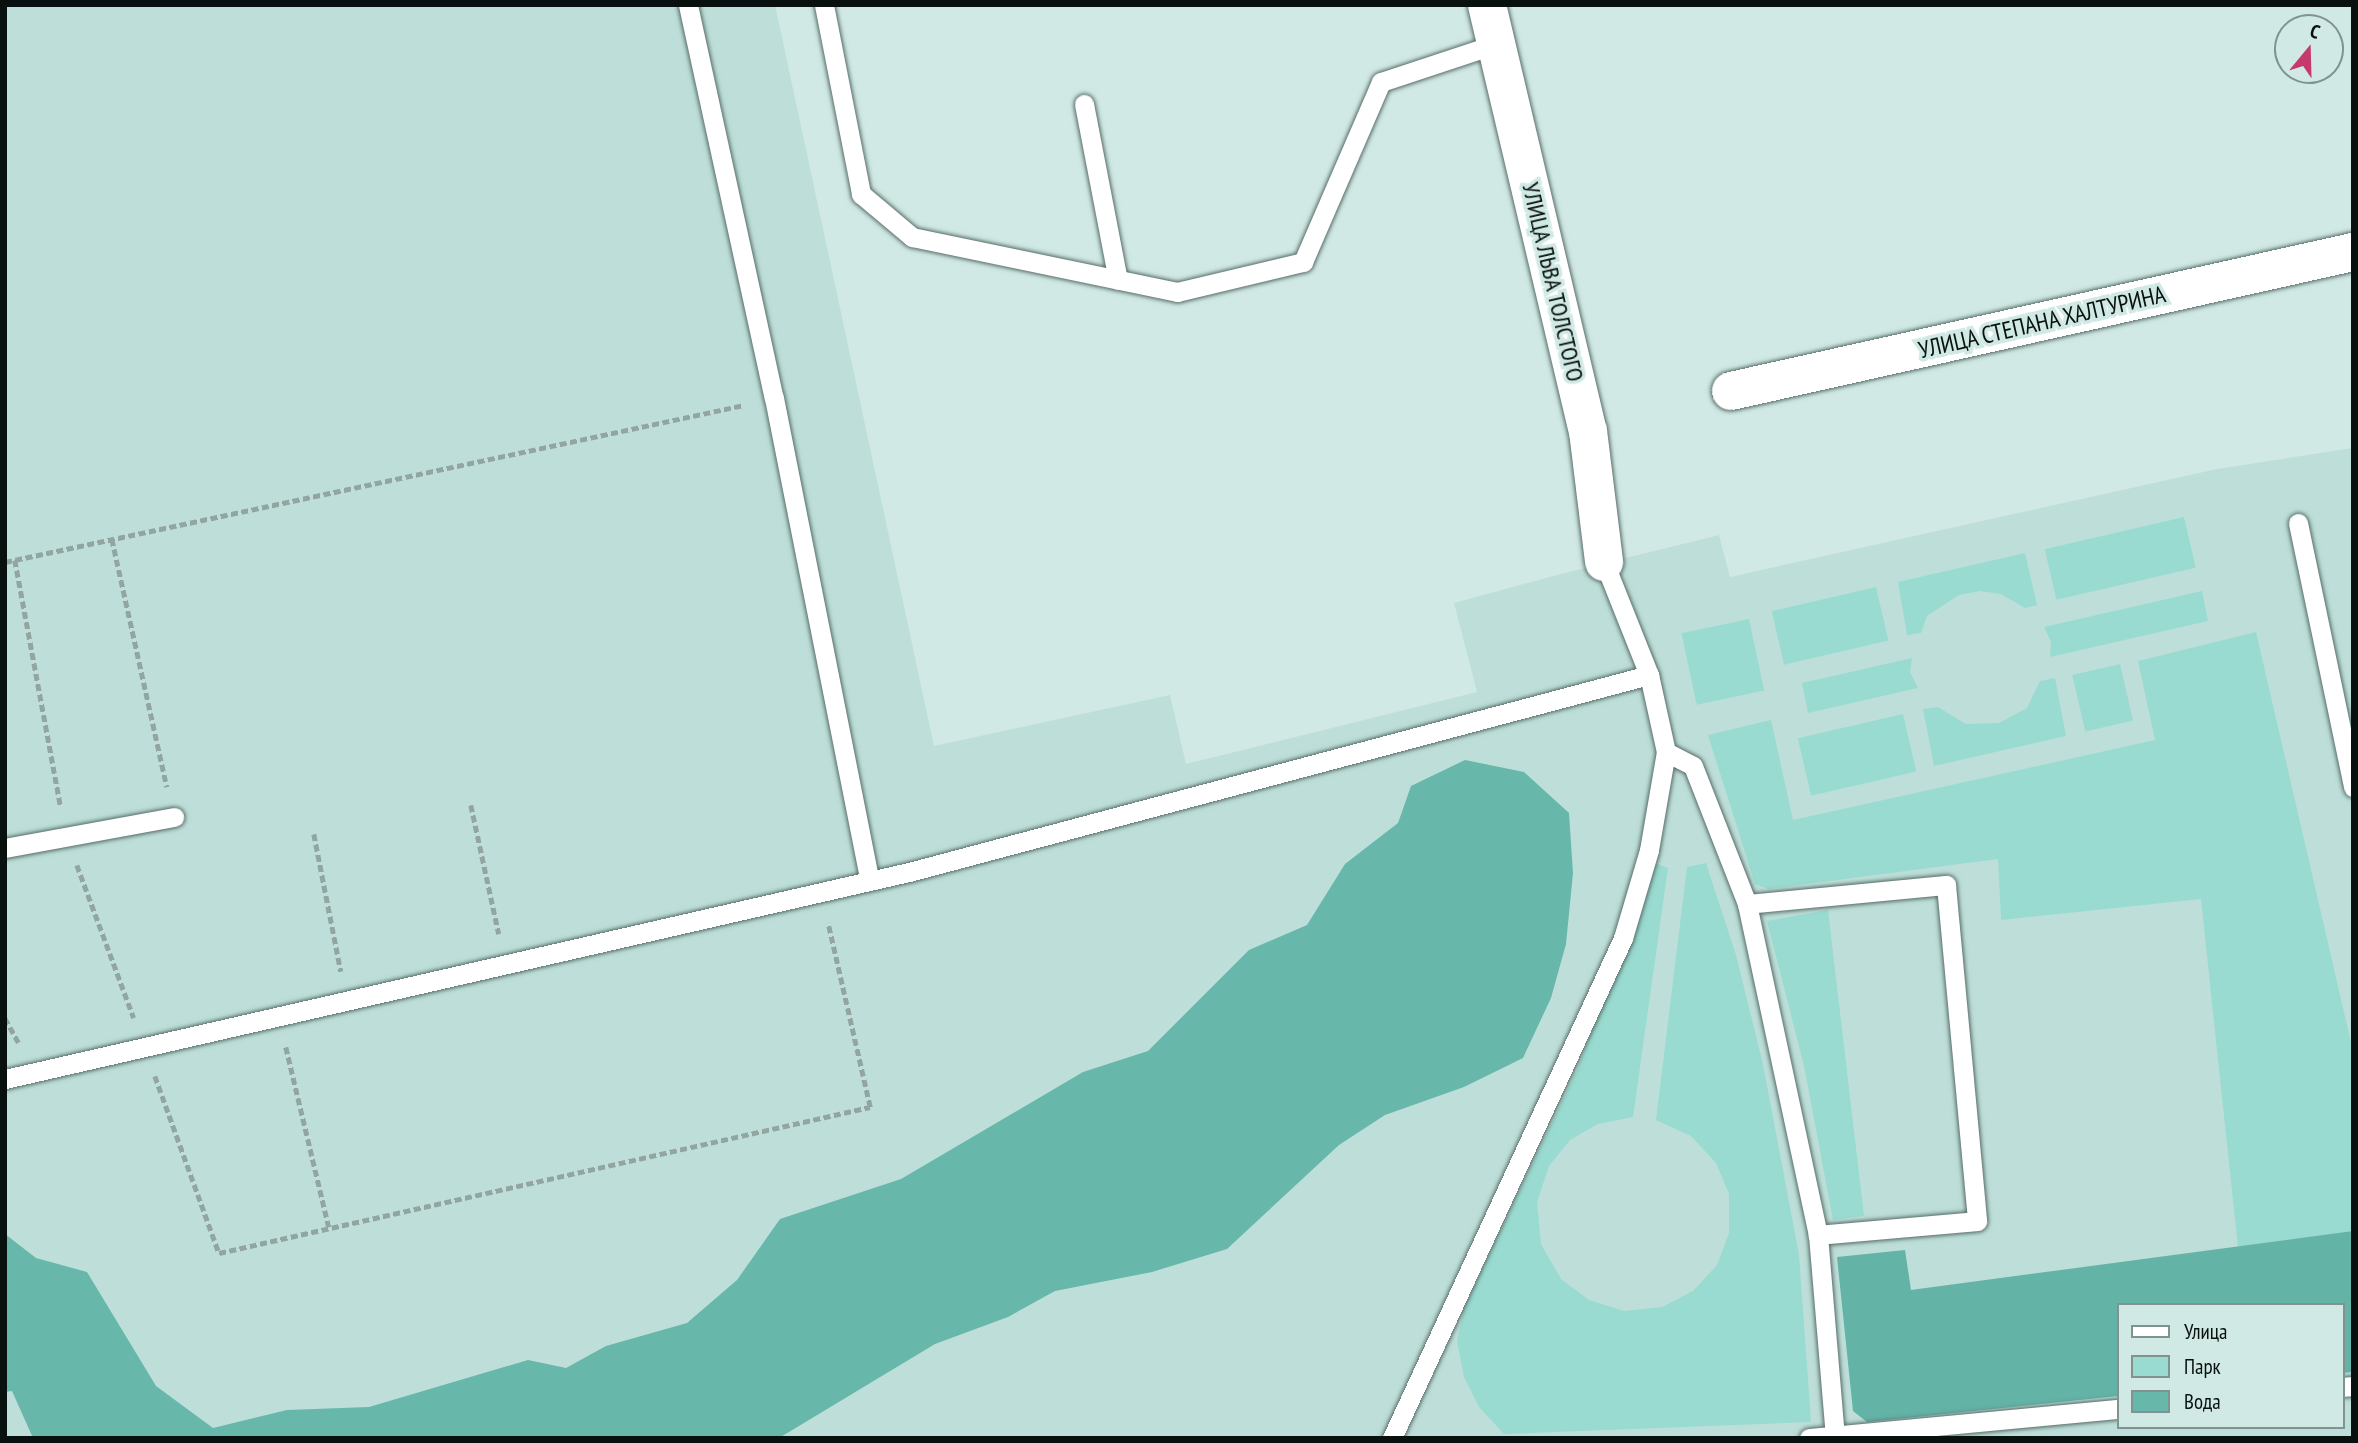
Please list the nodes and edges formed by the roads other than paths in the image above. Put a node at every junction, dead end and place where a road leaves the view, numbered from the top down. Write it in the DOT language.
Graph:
graph roads {
  1 [pos="688,5"];
  2 [pos="824,5"];
  3 [pos="1487,5"];
  4 [pos="1496,44"];
  5 [pos="1084,104"];
  6 [pos="2353,252"];
  7 [pos="1118,280"];
  8 [pos="1731,391"];
  9 [pos="2298,523"];
  10 [pos="1604,562"];
  11 [pos="1649,675"];
  12 [pos="1666,752"];
  13 [pos="2353,787"];
  14 [pos="174,817"];
  15 [pos="5,848"];
  16 [pos="869,878"];
  17 [pos="1747,904"];
  18 [pos="5,1079"];
  19 [pos="1818,1235"];
  20 [pos="2116,1409"];
  21 [pos="1835,1437"];
  22 [pos="1392,1438"];
  23 [pos="1809,1438"];
  1 -- 16 [label="lane"];
  2 -- 7 [label="lane"];
  3 -- 4 [label="street, УЛИЦА ЛЬВА ТОЛСТОГО"];
  4 -- 7 [label="lane"];
  4 -- 10 [label="street, УЛИЦА ЛЬВА ТОЛСТОГО"];
  5 -- 7 [label="lane"];
  6 -- 8 [label="street, УЛИЦА СТЕПАНА ХАЛТУРИНА"];
  9 -- 13 [label="lane"];
  10 -- 11 [label="lane"];
  11 -- 12 [label="lane"];
  11 -- 16 [label="lane"];
  12 -- 17 [label="lane"];
  12 -- 22 [label="lane"];
  14 -- 15 [label="lane"];
  16 -- 18 [label="lane"];
  17 -- 19 [label="lane"];
  17 -- 19 [label="lane"];
  19 -- 21 [label="lane"];
  20 -- 21 [label="lane"];
  21 -- 23 [label="lane"];
}
